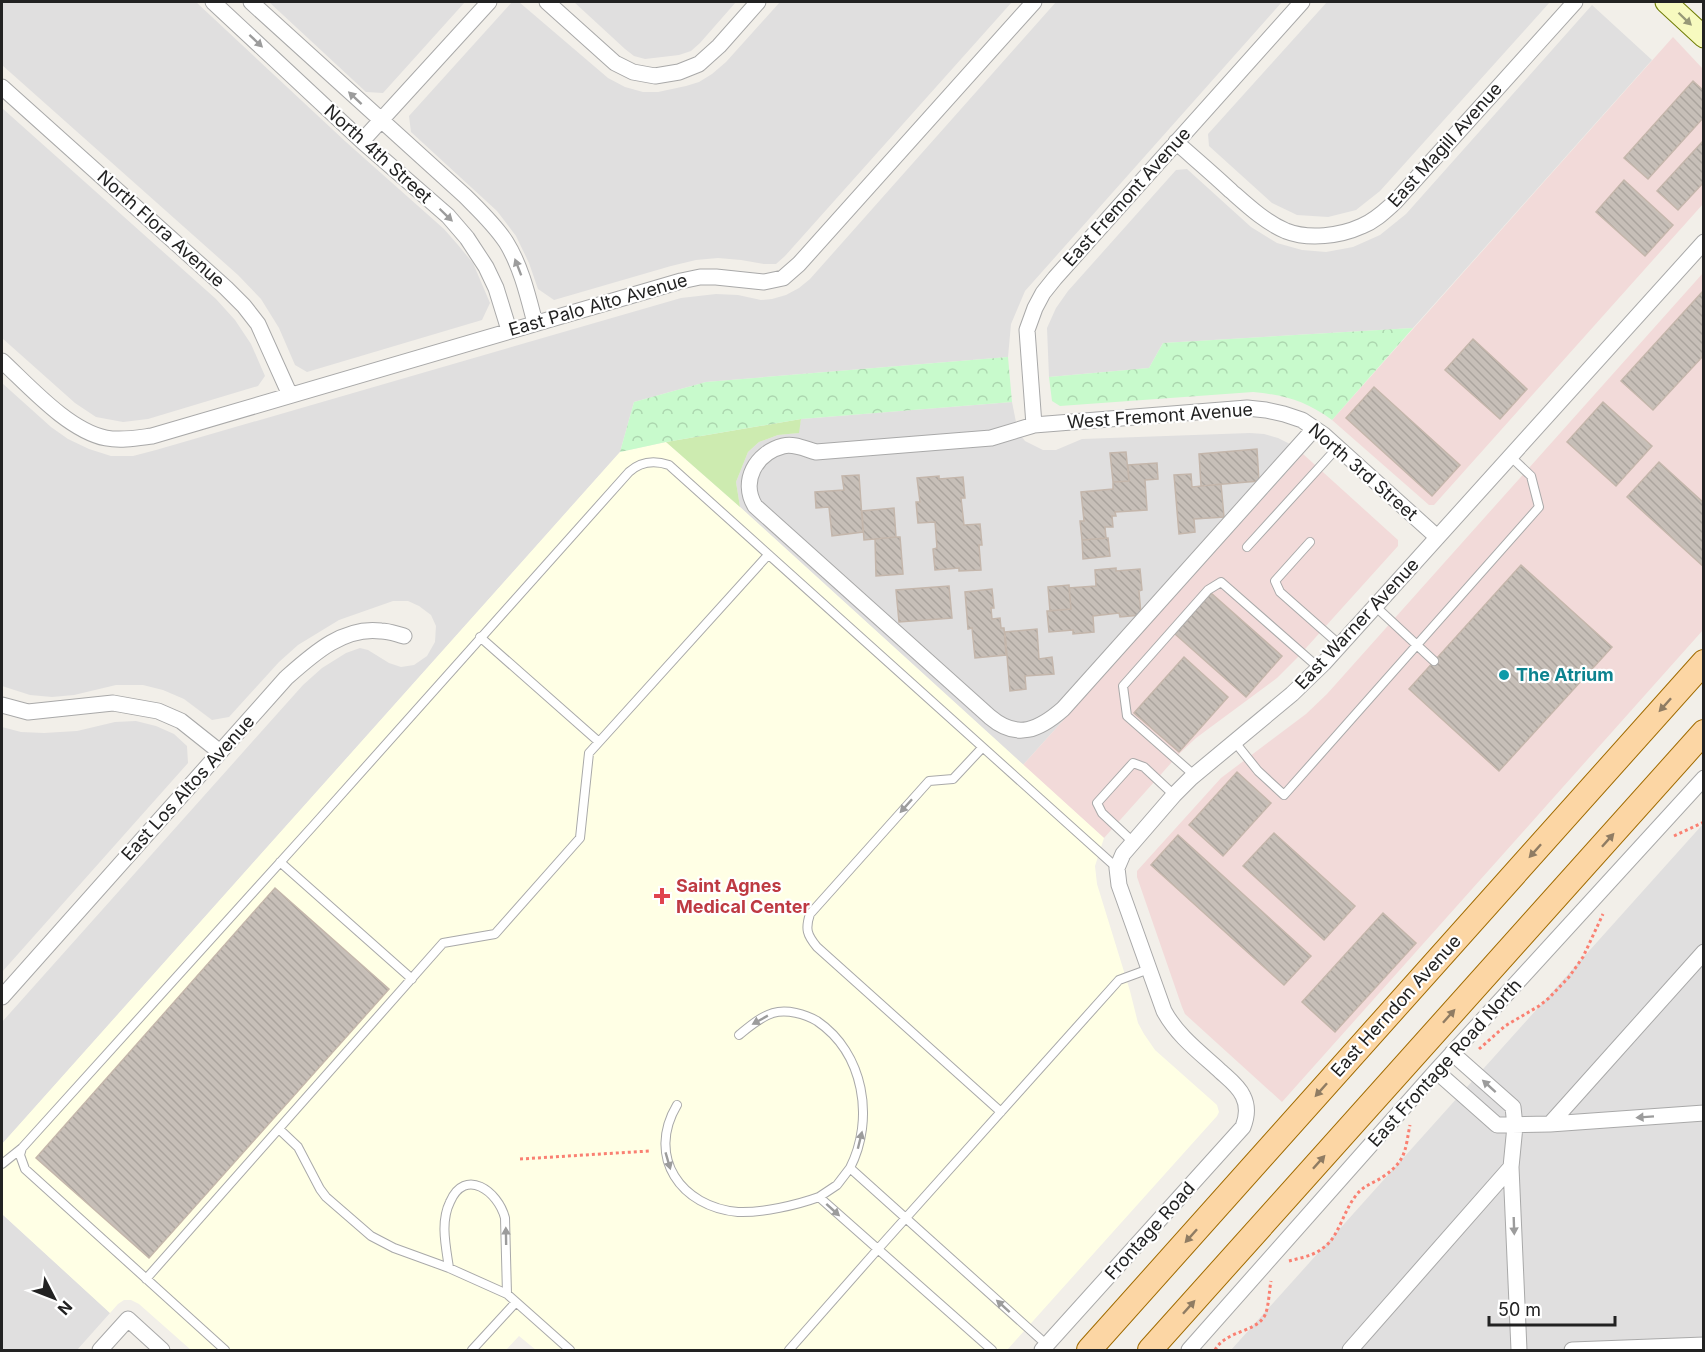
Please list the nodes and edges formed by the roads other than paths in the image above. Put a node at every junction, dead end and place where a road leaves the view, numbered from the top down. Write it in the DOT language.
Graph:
graph roads {
  1 [pos="215,2"];
  2 [pos="251,2"];
  3 [pos="489,2"];
  4 [pos="547,2"];
  5 [pos="758,2"];
  6 [pos="1035,2"];
  7 [pos="1302,2"];
  8 [pos="1575,2"];
  9 [pos="1666,2"];
  10 [pos="1704,37"];
  11 [pos="2,87"];
  12 [pos="381,121"];
  13 [pos="362,141"];
  14 [pos="1176,142"];
  15 [pos="1704,242"];
  16 [pos="535,323"];
  17 [pos="509,330"];
  18 [pos="2,361"];
  19 [pos="290,395"];
  20 [pos="1284,414"];
  21 [pos="1034,425"];
  22 [pos="1314,429"];
  23 [pos="1337,448"];
  24 [pos="1510,456"];
  25 [pos="1437,537"];
  26 [pos="1310,542"];
  27 [pos="1247,547"];
  28 [pos="768,555"];
  29 [pos="1375,606"];
  30 [pos="404,636"];
  31 [pos="480,637"];
  32 [pos="1340,645"];
  33 [pos="1417,645"];
  34 [pos="1434,661"];
  35 [pos="1704,662"];
  36 [pos="1319,668"];
  37 [pos="2,705"];
  38 [pos="1704,732"];
  39 [pos="1234,741"];
  40 [pos="599,742"];
  41 [pos="982,748"];
  42 [pos="220,752"];
  43 [pos="1194,775"];
  44 [pos="1704,778"];
  45 [pos="1174,795"];
  46 [pos="1133,842"];
  47 [pos="280,862"];
  48 [pos="1117,868"];
  49 [pos="1704,951"];
  50 [pos="1149,969"];
  51 [pos="412,979"];
  52 [pos="2,997"];
  53 [pos="739,1035"];
  54 [pos="1452,1053"];
  55 [pos="1436,1071"];
  56 [pos="676,1105"];
  57 [pos="1001,1112"];
  58 [pos="1704,1113"];
  59 [pos="1550,1124"];
  60 [pos="1515,1126"];
  61 [pos="279,1129"];
  62 [pos="22,1148"];
  63 [pos="2,1164"];
  64 [pos="1511,1167"];
  65 [pos="850,1168"];
  66 [pos="819,1197"];
  67 [pos="906,1218"];
  68 [pos="878,1249"];
  69 [pos="449,1268"];
  70 [pos="146,1279"];
  71 [pos="507,1294"];
  72 [pos="516,1302"];
  73 [pos="1701,1347"];
  74 [pos="1045,1348"];
  75 [pos="100,1350"];
  76 [pos="162,1350"];
  77 [pos="225,1350"];
  78 [pos="472,1350"];
  79 [pos="570,1350"];
  80 [pos="789,1350"];
  81 [pos="992,1350"];
  82 [pos="1089,1350"];
  83 [pos="1150,1350"];
  84 [pos="1189,1350"];
  85 [pos="1350,1350"];
  86 [pos="1519,1350"];
  87 [pos="1572,1350"];
  1 -- 13 [label="street, North 4th Street, one-way"];
  12 -- 2 [label="street, North 4th Street, one-way"];
  3 -- 12 [label="street"];
  4 -- 5 [label="street"];
  6 -- 16 [label="street, East Palo Alto Avenue"];
  7 -- 14 [label="street, East Fremont Avenue"];
  8 -- 14 [label="street, East Magill Avenue"];
  9 -- 10 [label="main road, one-way"];
  11 -- 19 [label="street, North Flora Avenue"];
  12 -- 13 [label="street"];
  16 -- 12 [label="street, North 4th Street, one-way"];
  13 -- 17 [label="street, North 4th Street, one-way"];
  14 -- 21 [label="street, East Fremont Avenue"];
  15 -- 24 [label="street, East Warner Avenue"];
  16 -- 17 [label="street, East Palo Alto Avenue"];
  17 -- 19 [label="street, East Palo Alto Avenue"];
  18 -- 19 [label="street, East Palo Alto Avenue"];
  20 -- 21 [label="street, West Fremont Avenue"];
  20 -- 22 [label="street, North 3rd Street"];
  21 -- 22 [label="street, West Fremont Avenue"];
  22 -- 23 [label="street, North 3rd Street"];
  23 -- 25 [label="street, North 3rd Street"];
  23 -- 27 [label="lane"];
  24 -- 25 [label="street, East Warner Avenue"];
  24 -- 33 [label="lane"];
  25 -- 29 [label="street, East Warner Avenue"];
  26 -- 32 [label="lane"];
  28 -- 31 [label="lane"];
  28 -- 40 [label="lane"];
  28 -- 41 [label="lane"];
  29 -- 32 [label="street, East Warner Avenue"];
  29 -- 33 [label="lane"];
  30 -- 42 [label="street, East Los Altos Avenue"];
  31 -- 40 [label="lane"];
  31 -- 47 [label="lane"];
  32 -- 36 [label="street, East Warner Avenue"];
  33 -- 34 [label="lane"];
  33 -- 39 [label="lane"];
  35 -- 82 [label="main road, East Herndon Avenue, one-way"];
  36 -- 39 [label="street, East Warner Avenue"];
  36 -- 43 [label="lane"];
  37 -- 42 [label="street"];
  83 -- 38 [label="main road, one-way"];
  39 -- 43 [label="street, East Warner Avenue"];
  40 -- 51 [label="lane"];
  41 -- 48 [label="lane"];
  41 -- 57 [label="lane, one-way"];
  42 -- 52 [label="street, East Los Altos Avenue"];
  43 -- 45 [label="street, East Warner Avenue"];
  44 -- 54 [label="street, East Frontage Road North"];
  45 -- 46 [label="street, East Warner Avenue"];
  45 -- 46 [label="lane"];
  46 -- 48 [label="street, East Warner Avenue"];
  47 -- 51 [label="lane"];
  47 -- 62 [label="lane"];
  48 -- 50 [label="street"];
  49 -- 59 [label="street"];
  50 -- 57 [label="lane"];
  50 -- 74 [label="street, Frontage Road"];
  51 -- 61 [label="lane"];
  65 -- 53 [label="lane, one-way"];
  54 -- 55 [label="street, East Frontage Road North"];
  60 -- 54 [label="street, one-way"];
  55 -- 60 [label="street"];
  55 -- 84 [label="street, East Frontage Road North"];
  56 -- 66 [label="lane, one-way"];
  57 -- 67 [label="lane"];
  58 -- 59 [label="street, one-way"];
  59 -- 60 [label="street"];
  60 -- 64 [label="street"];
  61 -- 69 [label="lane"];
  61 -- 70 [label="lane"];
  62 -- 63 [label="lane"];
  62 -- 70 [label="lane"];
  64 -- 85 [label="street"];
  64 -- 86 [label="street, one-way"];
  65 -- 66 [label="lane"];
  65 -- 67 [label="lane"];
  66 -- 68 [label="lane, one-way"];
  67 -- 68 [label="lane"];
  74 -- 67 [label="lane, one-way"];
  68 -- 80 [label="lane"];
  68 -- 81 [label="lane"];
  69 -- 71 [label="lane"];
  71 -- 69 [label="lane, one-way"];
  70 -- 77 [label="lane"];
  71 -- 72 [label="lane"];
  72 -- 78 [label="lane"];
  72 -- 79 [label="lane"];
  73 -- 87 [label="street"];
  75 -- 76 [label="street"];
}
